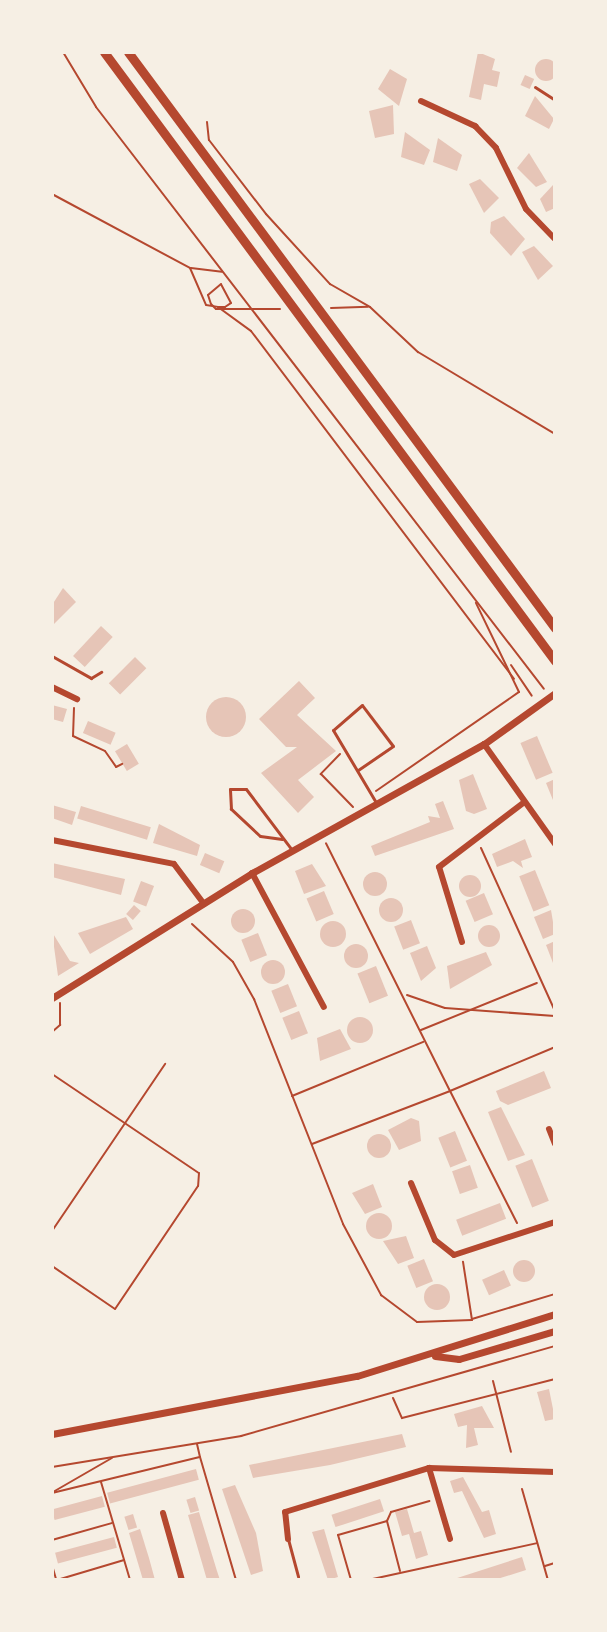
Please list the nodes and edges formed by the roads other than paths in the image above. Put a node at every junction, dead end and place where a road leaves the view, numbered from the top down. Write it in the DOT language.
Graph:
graph roads {
  1 [pos="104,52"];
  2 [pos="128,52"];
  3 [pos="535,87"];
  4 [pos="555,100"];
  5 [pos="421,101"];
  6 [pos="432,108"];
  7 [pos="426,118"];
  8 [pos="555,239"];
  9 [pos="555,628"];
  10 [pos="52,656"];
  11 [pos="555,661"];
  12 [pos="101,672"];
  13 [pos="52,687"];
  14 [pos="551,693"];
  15 [pos="77,699"];
  16 [pos="484,744"];
  17 [pos="358,770"];
  18 [pos="523,803"];
  19 [pos="377,804"];
  20 [pos="282,839"];
  21 [pos="52,840"];
  22 [pos="555,844"];
  23 [pos="292,850"];
  24 [pos="252,873"];
  25 [pos="204,904"];
  26 [pos="462,942"];
  27 [pos="54,997"];
  28 [pos="324,1007"];
  29 [pos="549,1129"];
  30 [pos="555,1144"];
  31 [pos="411,1183"];
  32 [pos="555,1222"];
  33 [pos="555,1314"];
  34 [pos="555,1331"];
  35 [pos="435,1356"];
  36 [pos="52,1434"];
  37 [pos="429,1468"];
  38 [pos="555,1472"];
  39 [pos="163,1513"];
  40 [pos="288,1539"];
  41 [pos="450,1539"];
  42 [pos="298,1577"];
  43 [pos="182,1580"];
  1 -- 11 [label="main road"];
  2 -- 9 [label="main road"];
  3 -- 4 [label="lane"];
  5 -- 6 [label="street"];
  6 -- 7 [label="street"];
  6 -- 8 [label="street"];
  10 -- 12 [label="lane"];
  13 -- 15 [label="street"];
  14 -- 16 [label="street"];
  16 -- 18 [label="street"];
  16 -- 19 [label="street"];
  17 -- 17 [label="lane"];
  17 -- 19 [label="lane"];
  18 -- 22 [label="street"];
  18 -- 26 [label="street"];
  19 -- 23 [label="street"];
  20 -- 20 [label="lane"];
  20 -- 23 [label="lane"];
  21 -- 25 [label="street"];
  23 -- 24 [label="street"];
  24 -- 25 [label="street"];
  24 -- 28 [label="street"];
  25 -- 27 [label="street"];
  29 -- 30 [label="street"];
  31 -- 32 [label="street"];
  33 -- 35 [label="street"];
  34 -- 35 [label="street"];
  35 -- 36 [label="street"];
  37 -- 38 [label="street"];
  37 -- 40 [label="street"];
  37 -- 41 [label="street"];
  39 -- 43 [label="street"];
  40 -- 42 [label="lane"];
}
